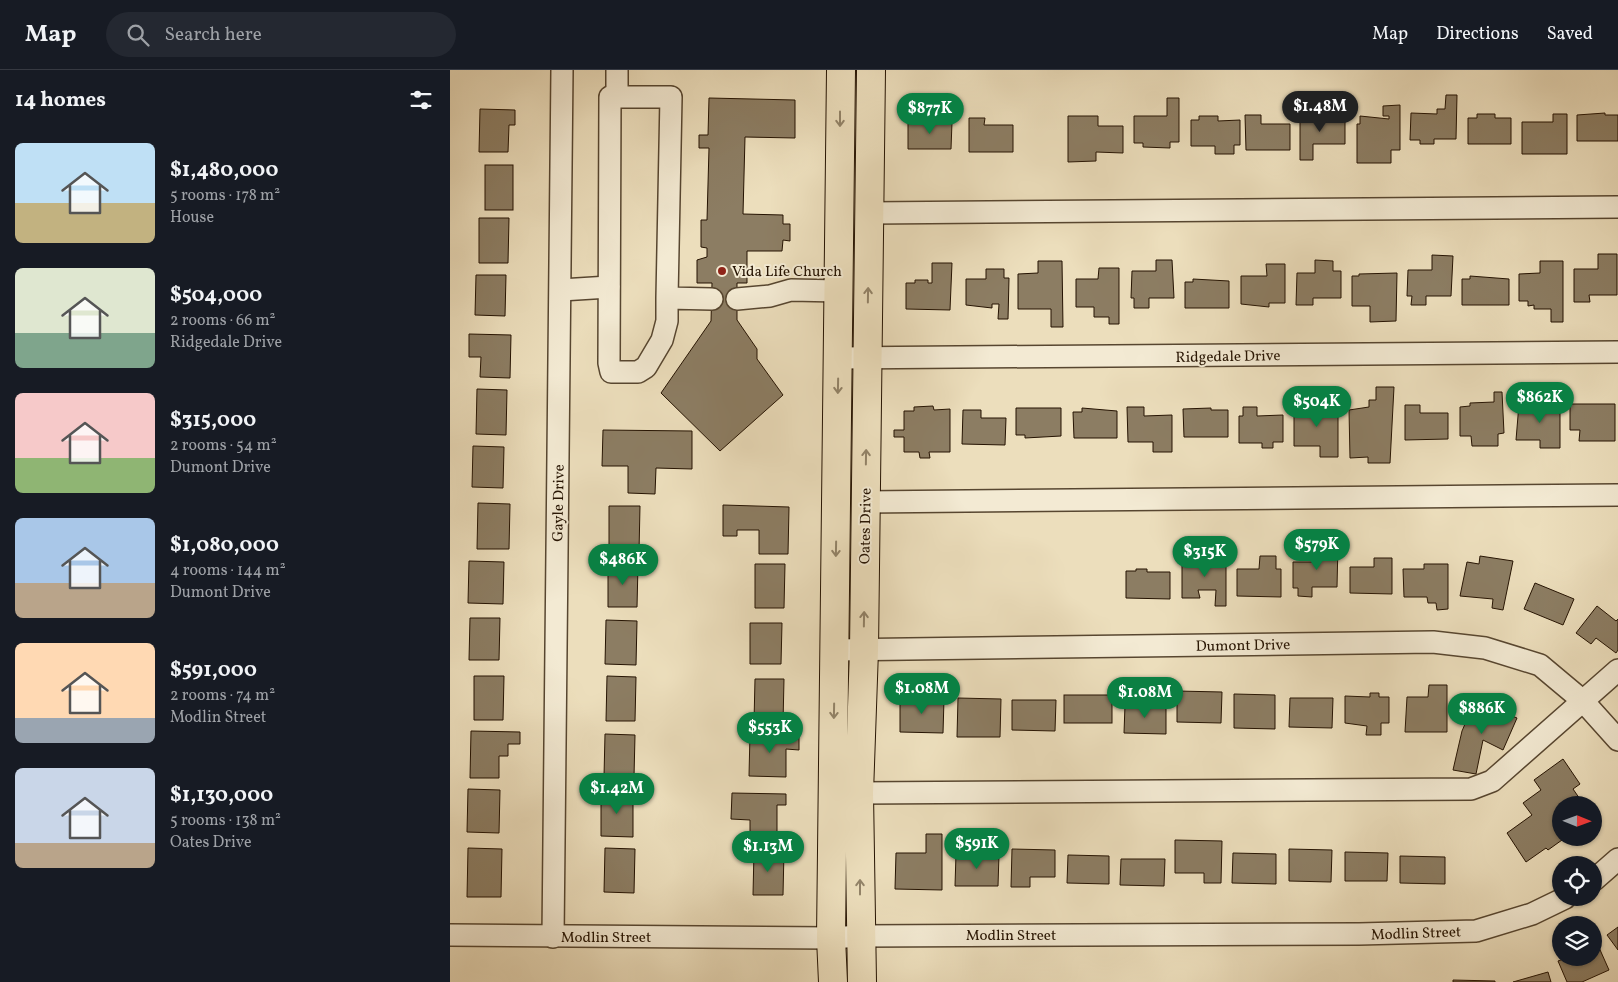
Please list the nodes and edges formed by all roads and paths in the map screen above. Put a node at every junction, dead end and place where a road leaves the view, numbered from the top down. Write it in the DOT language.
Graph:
graph roads {
  1 [pos="562,70"];
  2 [pos="617,70"];
  3 [pos="840,70"];
  4 [pos="871,70"];
  5 [pos="617,97"];
  6 [pos="1618,207"];
  7 [pos="870,213"];
  8 [pos="609,287"];
  9 [pos="561,290"];
  10 [pos="839,291"];
  11 [pos="667,298"];
  12 [pos="712,299"];
  13 [pos="737,299"];
  14 [pos="1618,352"];
  15 [pos="838,358"];
  16 [pos="868,359"];
  17 [pos="1618,495"];
  18 [pos="866,502"];
  19 [pos="835,650"];
  20 [pos="864,650"];
  21 [pos="1618,670"];
  22 [pos="1583,701"];
  23 [pos="1618,740"];
  24 [pos="859,793"];
  25 [pos="1618,859"];
  26 [pos="1602,873"];
  27 [pos="1552,904"];
  28 [pos="450,935"];
  29 [pos="860,936"];
  30 [pos="553,937"];
  31 [pos="831,938"];
  32 [pos="833,982"];
  33 [pos="862,982"];
  1 -- 9 [label="street, Gayle Drive"];
  2 -- 5 [label="street"];
  3 -- 10 [label="main road, Oates Drive, one-way"];
  4 -- 7 [label="main road, Oates Drive"];
  5 -- 8 [label="street"];
  5 -- 11 [label="street"];
  6 -- 7 [label="street"];
  16 -- 7 [label="main road, Oates Drive, one-way"];
  8 -- 9 [label="street"];
  8 -- 11 [label="street"];
  9 -- 30 [label="street, Gayle Drive"];
  10 -- 13 [label="street"];
  10 -- 15 [label="main road, Oates Drive"];
  11 -- 12 [label="street"];
  14 -- 16 [label="street, Ridgedale Drive"];
  15 -- 16 [label="street, Ridgedale Drive"];
  15 -- 19 [label="main road, Oates Drive, one-way"];
  18 -- 16 [label="main road, Oates Drive, one-way"];
  17 -- 18 [label="street"];
  20 -- 18 [label="main road, Oates Drive, one-way"];
  19 -- 20 [label="street, Dumont Drive"];
  19 -- 31 [label="main road, Oates Drive, one-way"];
  20 -- 22 [label="street, Dumont Drive"];
  20 -- 24 [label="main road, Oates Drive"];
  21 -- 22 [label="street"];
  22 -- 23 [label="street, Dumont Drive"];
  22 -- 24 [label="street"];
  29 -- 24 [label="main road, Oates Drive, one-way"];
  25 -- 26 [label="street"];
  27 -- 29 [label="street, Modlin Street"];
  28 -- 30 [label="street, Modlin Street"];
  29 -- 31 [label="street, Modlin Street"];
  29 -- 33 [label="main road, Oates Drive"];
  30 -- 31 [label="street, Modlin Street"];
  31 -- 32 [label="main road, Oates Drive"];
}
